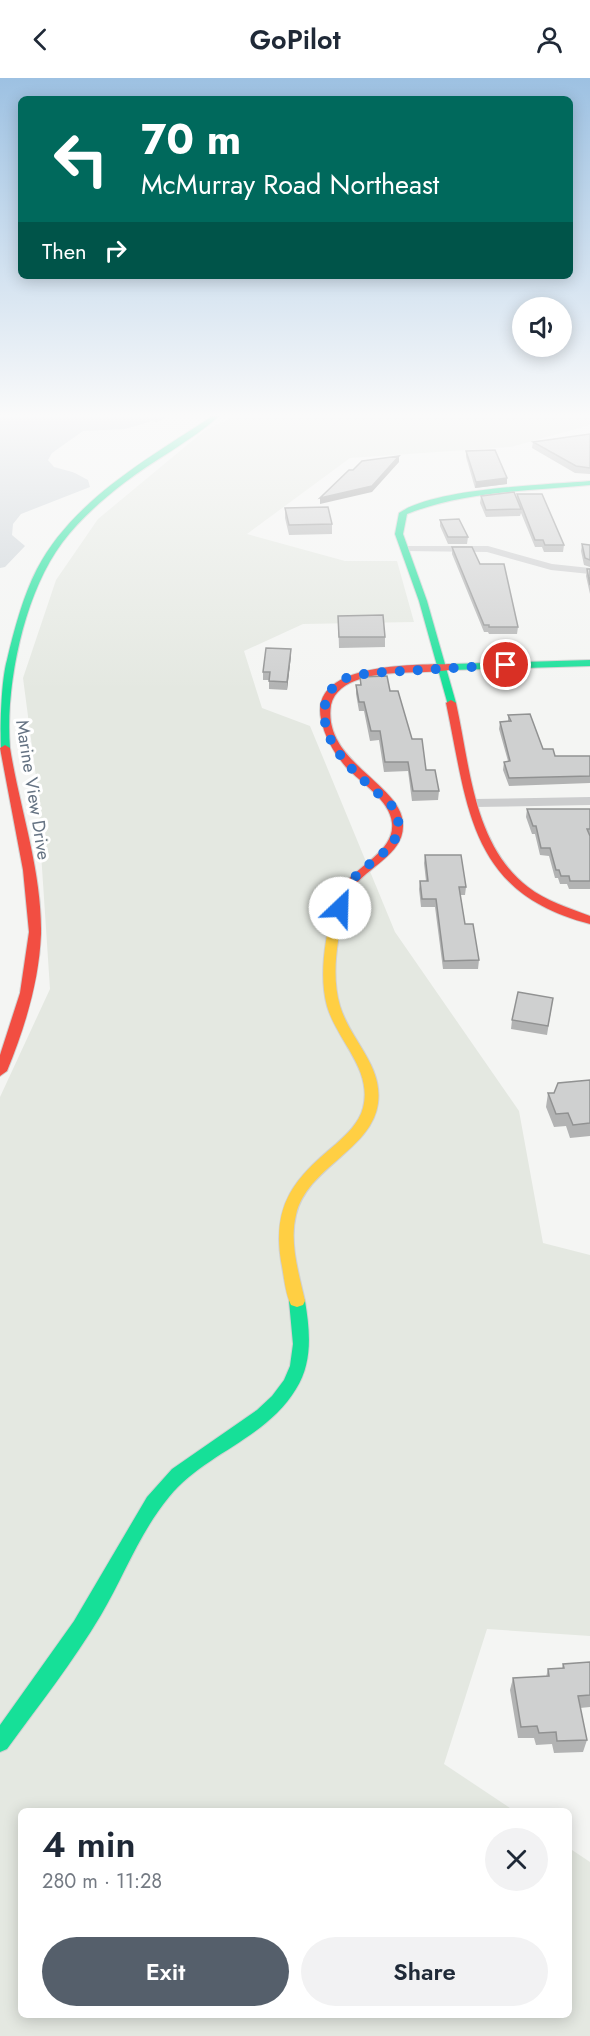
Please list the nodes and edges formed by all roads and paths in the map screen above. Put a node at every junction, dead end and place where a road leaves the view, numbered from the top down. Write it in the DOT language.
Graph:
graph roads {
  1 [pos="94,508"];
  2 [pos="415,508"];
  3 [pos="406,549"];
  4 [pos="590,571"];
  5 [pos="590,663"];
  6 [pos="440,668"];
  7 [pos="384,672"];
  8 [pos="445,686"];
  9 [pos="590,801"];
  10 [pos="474,803"];
  11 [pos="590,920"];
  12 [pos="0,1071"];
  13 [pos="0,1742"];
  1 -- 12 [label="street, Marine View Drive"];
  2 -- 3 [label="street"];
  3 -- 4 [label="street"];
  3 -- 6 [label="street"];
  5 -- 6 [label="street"];
  6 -- 7 [label="street"];
  6 -- 8 [label="street"];
  7 -- 8 [label="street"];
  7 -- 13 [label="street"];
  8 -- 10 [label="street"];
  9 -- 10 [label="street"];
  10 -- 11 [label="street"];
}
